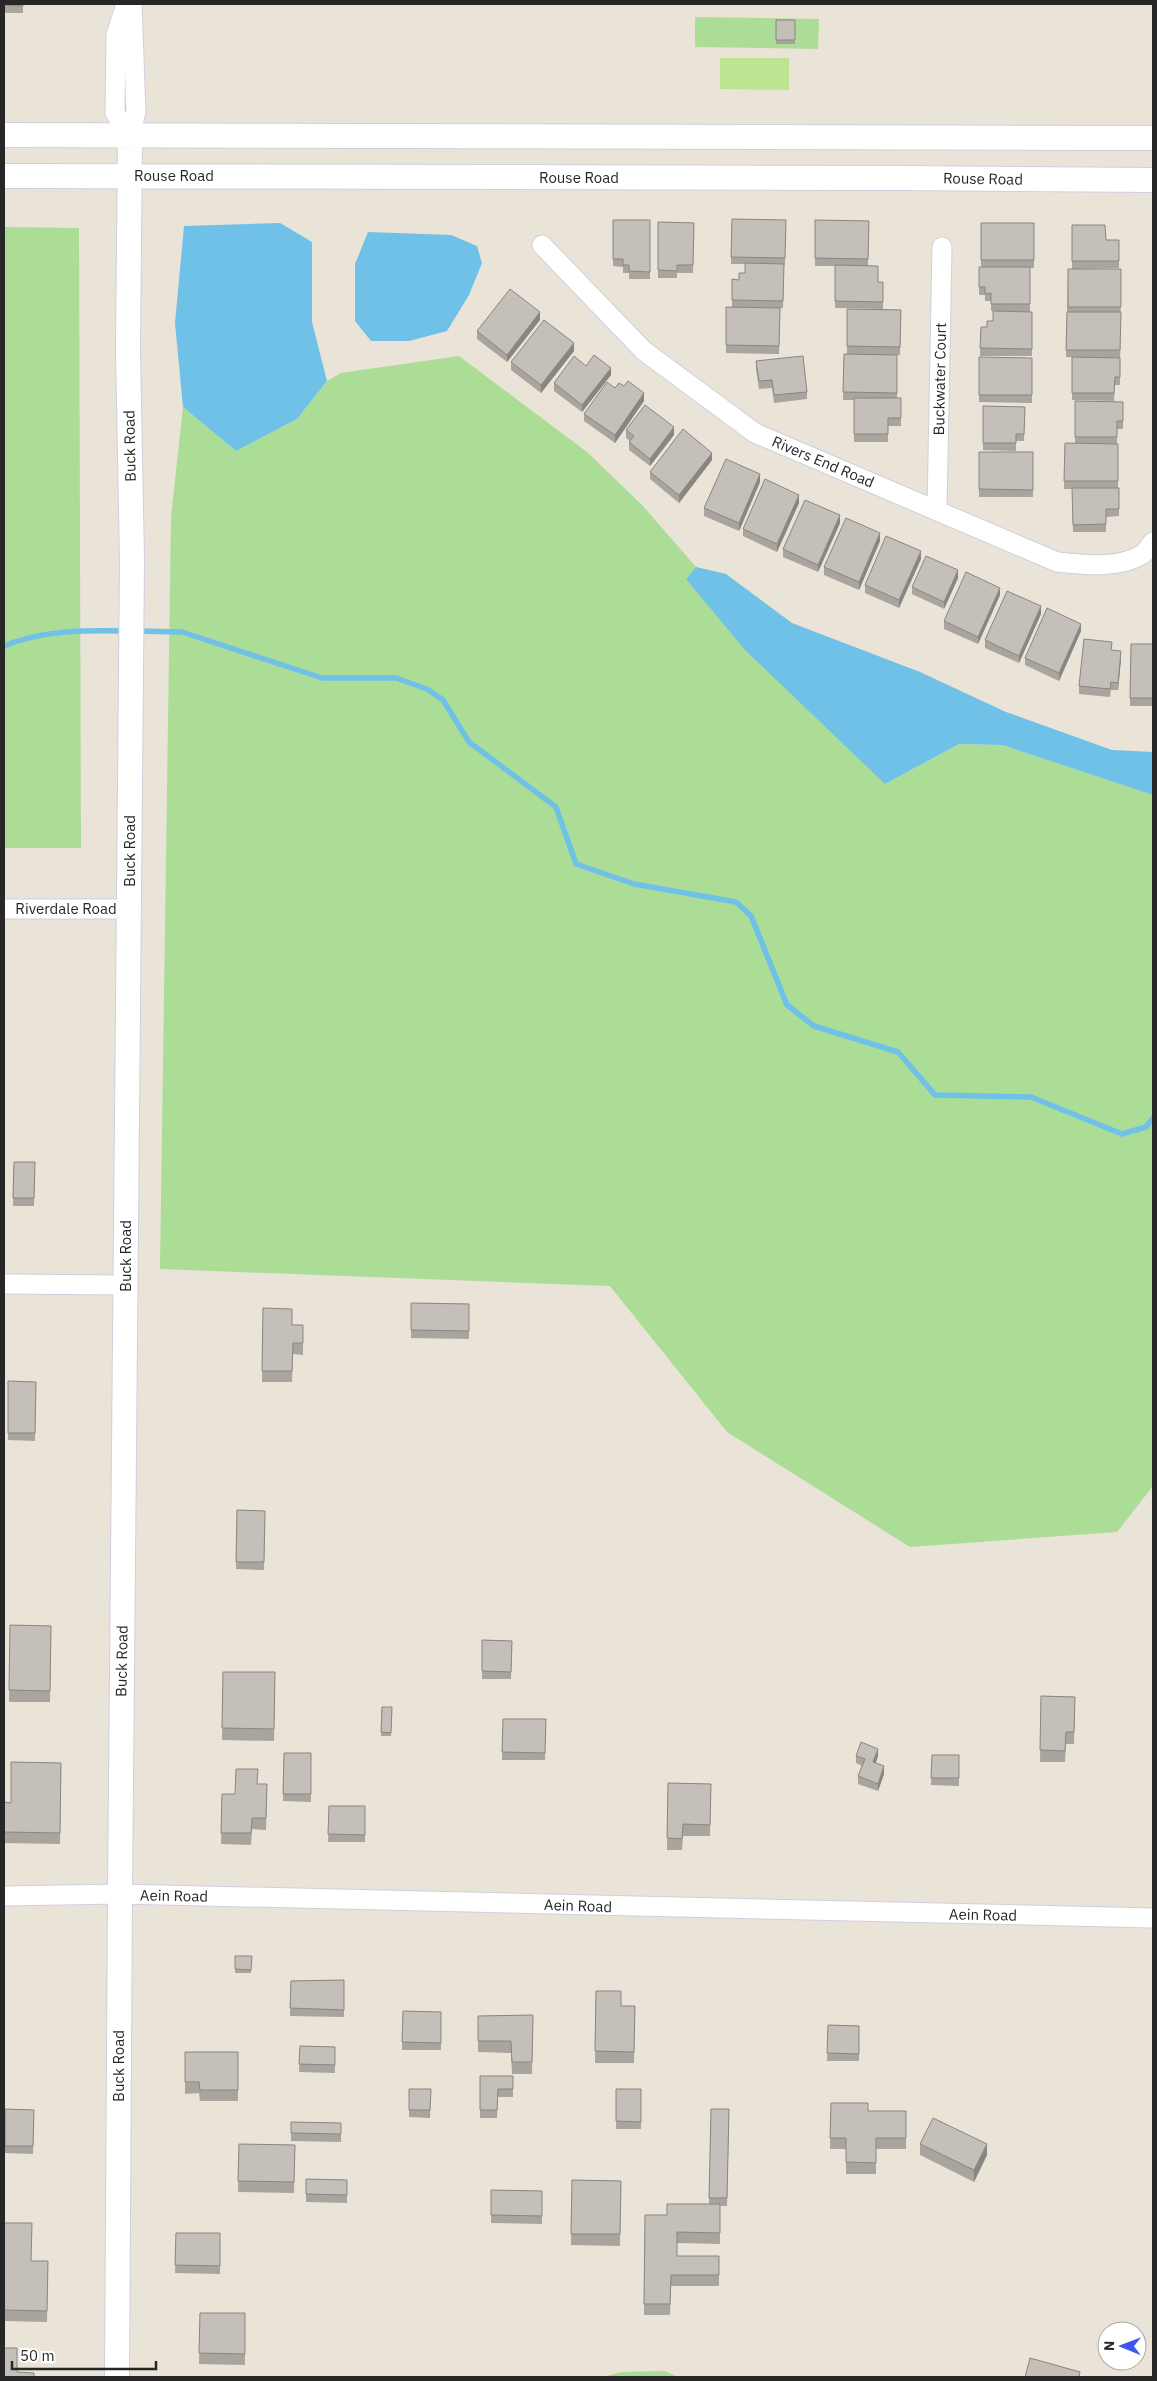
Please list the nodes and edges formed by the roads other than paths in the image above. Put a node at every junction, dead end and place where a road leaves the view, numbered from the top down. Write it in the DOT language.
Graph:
graph roads {
  1 [pos="126,4"];
  2 [pos="132,4"];
  3 [pos="116,35"];
  4 [pos="134,36"];
  5 [pos="4,135"];
  6 [pos="130,136"];
  7 [pos="1153,138"];
  8 [pos="4,176"];
  9 [pos="130,176"];
  10 [pos="1153,180"];
  11 [pos="542,245"];
  12 [pos="942,247"];
  13 [pos="937,511"];
  14 [pos="1153,542"];
  15 [pos="4,908"];
  16 [pos="129,909"];
  17 [pos="4,1284"];
  18 [pos="126,1285"];
  19 [pos="120,1894"];
  20 [pos="4,1896"];
  21 [pos="1153,1918"];
  22 [pos="118,2377"];
  1 -- 3 [label="street"];
  2 -- 4 [label="street, Buck Road"];
  3 -- 4 [label="street"];
  3 -- 6 [label="street"];
  4 -- 6 [label="street, Buck Road"];
  5 -- 6 [label="street"];
  6 -- 7 [label="street"];
  6 -- 9 [label="street, Buck Road"];
  8 -- 9 [label="street, Rouse Road"];
  9 -- 10 [label="street, Rouse Road"];
  9 -- 16 [label="street, Buck Road"];
  11 -- 13 [label="street, Rivers End Road"];
  12 -- 13 [label="street, Buckwater Court"];
  13 -- 14 [label="street, Rivers End Road"];
  15 -- 16 [label="street, Riverdale Road"];
  16 -- 18 [label="street, Buck Road"];
  17 -- 18 [label="street"];
  18 -- 19 [label="street, Buck Road"];
  19 -- 20 [label="street, Aein Road"];
  19 -- 21 [label="street, Aein Road"];
  19 -- 22 [label="street, Buck Road"];
}
